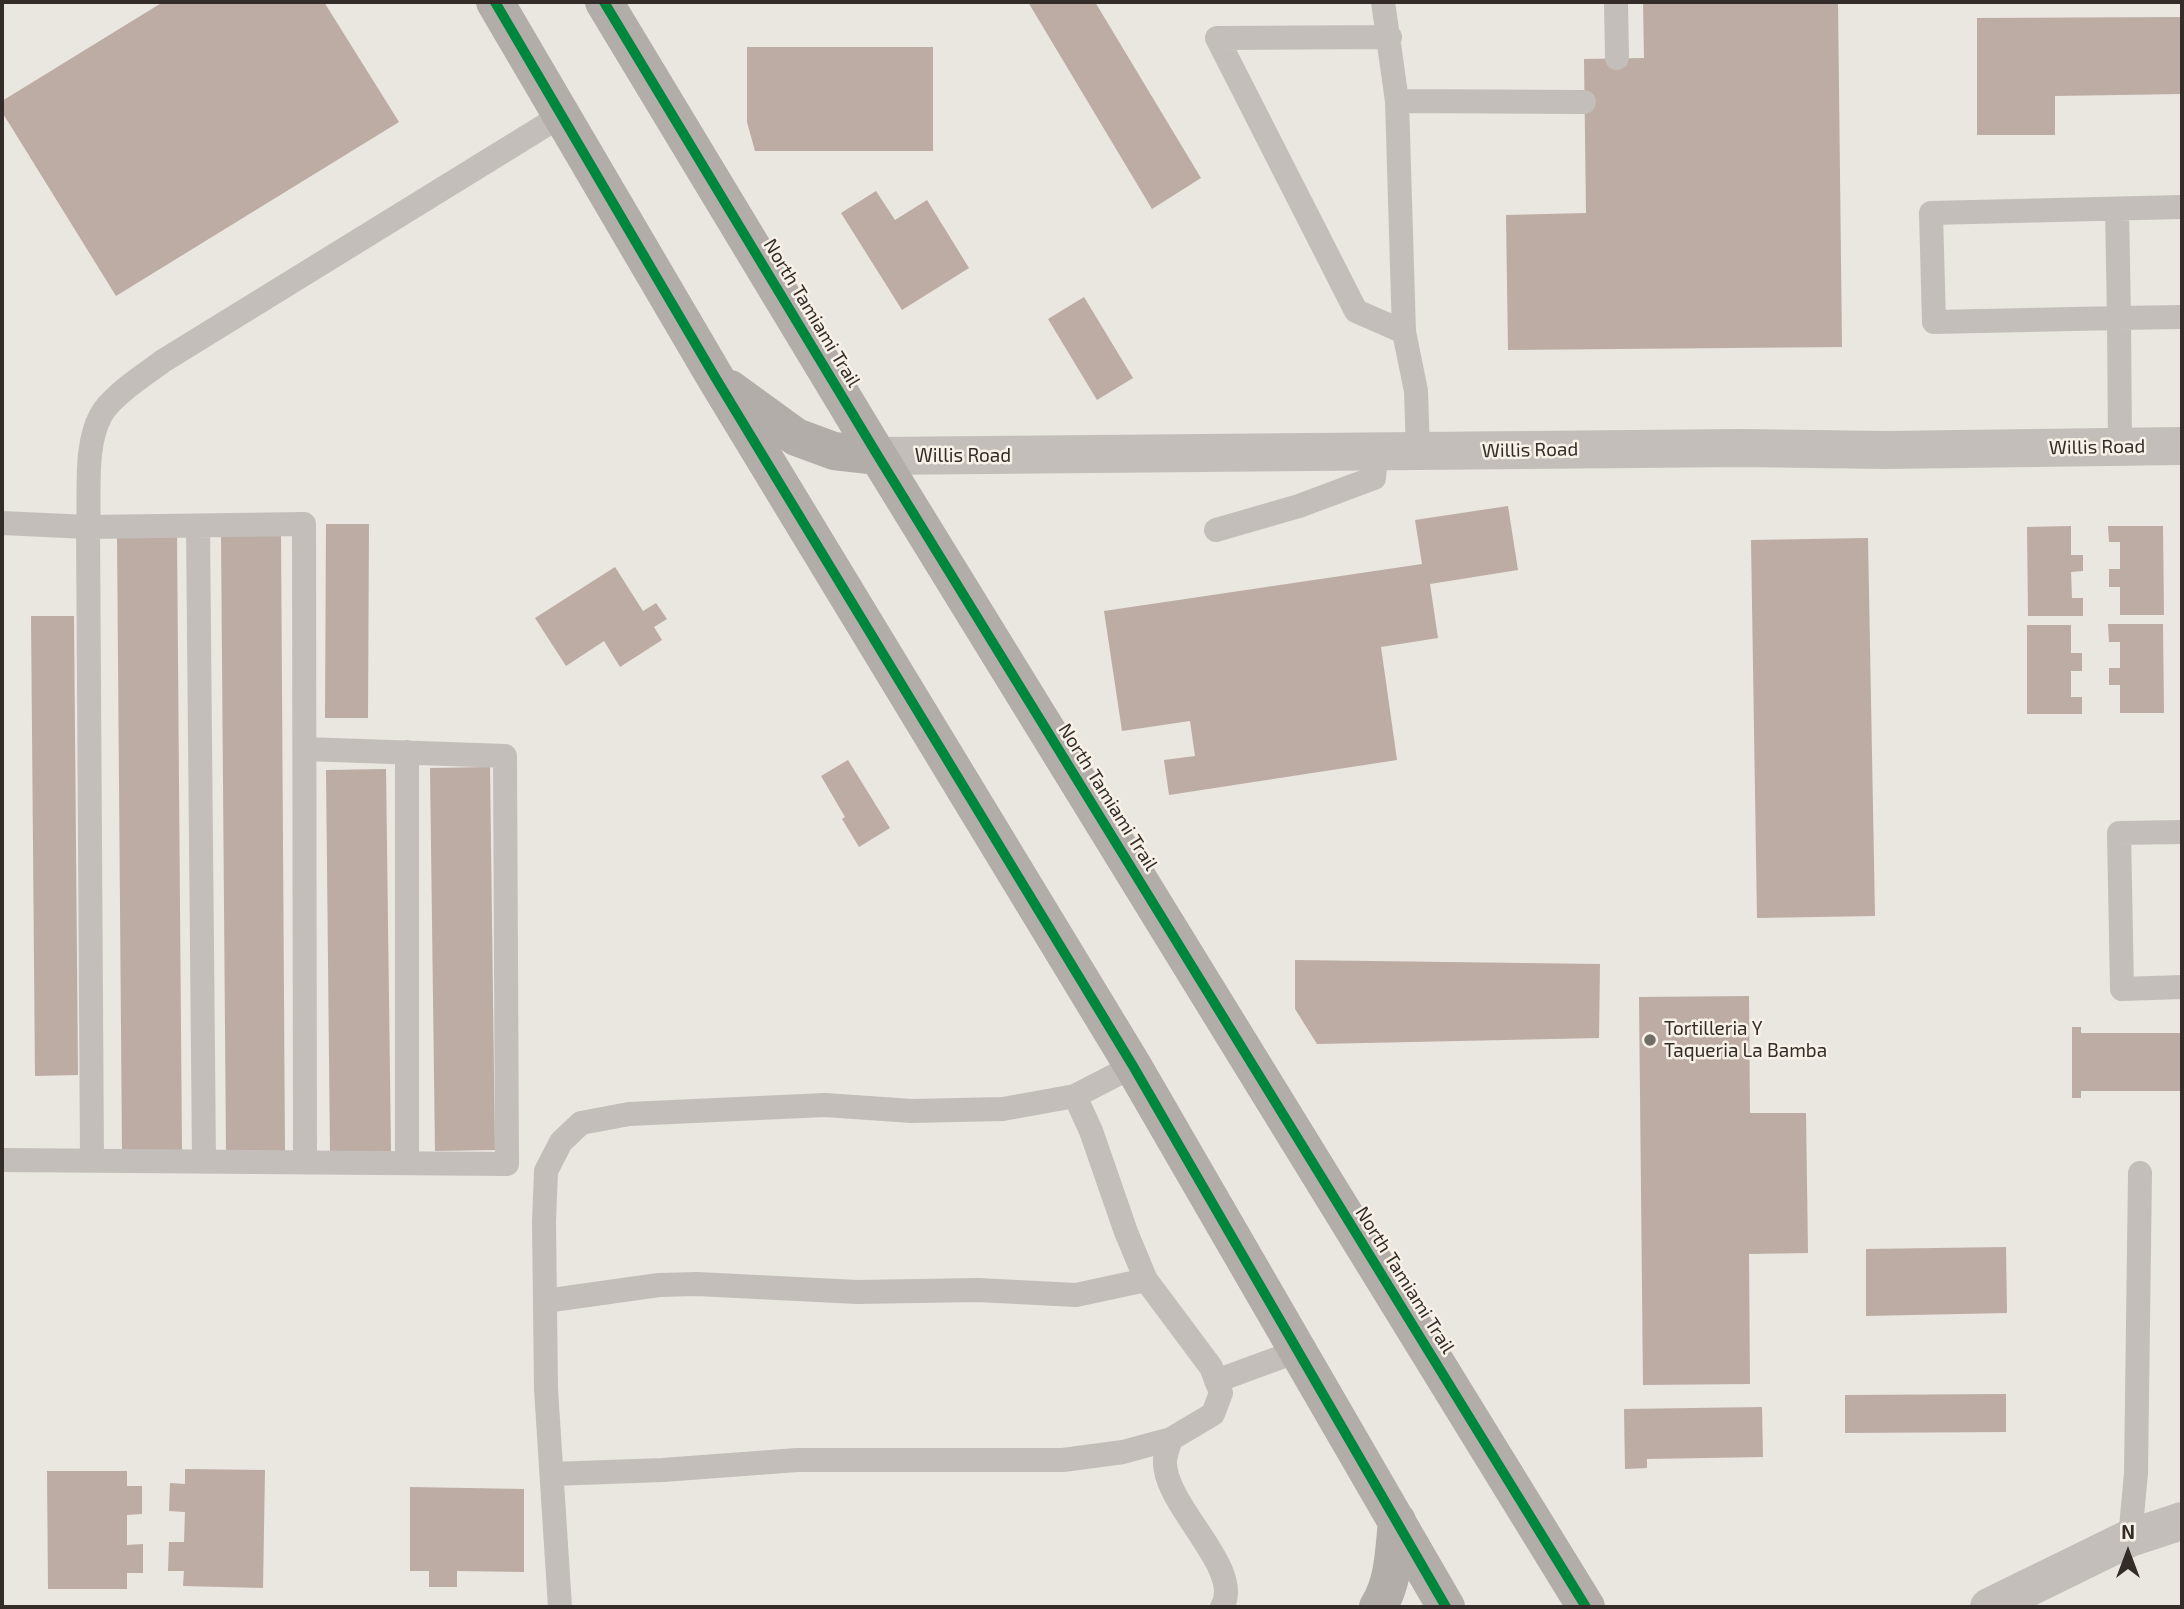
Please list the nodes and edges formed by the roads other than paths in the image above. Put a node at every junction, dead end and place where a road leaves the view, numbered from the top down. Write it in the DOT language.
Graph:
graph roads {
  1 [pos="495,2"];
  2 [pos="604,2"];
  3 [pos="1383,2"];
  4 [pos="1616,2"];
  5 [pos="1390,37"];
  6 [pos="1617,58"];
  7 [pos="1397,101"];
  8 [pos="1584,102"];
  9 [pos="562,115"];
  10 [pos="2182,207"];
  11 [pos="2117,209"];
  12 [pos="2182,317"];
  13 [pos="2119,318"];
  14 [pos="1404,332"];
  15 [pos="715,377"];
  16 [pos="2182,446"];
  17 [pos="2120,447"];
  18 [pos="1376,452"];
  19 [pos="1418,452"];
  20 [pos="877,456"];
  21 [pos="2,523"];
  22 [pos="198,526"];
  23 [pos="88,527"];
  24 [pos="1216,530"];
  25 [pos="305,749"];
  26 [pos="407,752"];
  27 [pos="2182,832"];
  28 [pos="2182,987"];
  29 [pos="1133,1066"];
  30 [pos="1075,1096"];
  31 [pos="92,1159"];
  32 [pos="2,1160"];
  33 [pos="204,1160"];
  34 [pos="305,1162"];
  35 [pos="407,1162"];
  36 [pos="2140,1173"];
  37 [pos="1146,1280"];
  38 [pos="545,1301"];
  39 [pos="1298,1351"];
  40 [pos="1216,1381"];
  41 [pos="1171,1439"];
  42 [pos="552,1474"];
  43 [pos="1397,1521"];
  44 [pos="2182,1521"];
  45 [pos="2130,1538"];
  46 [pos="560,1607"];
  47 [pos="1223,1607"];
  48 [pos="1378,1607"];
  49 [pos="1446,1607"];
  50 [pos="1586,1607"];
  51 [pos="1989,1607"];
  1 -- 9 [label="main road"];
  2 -- 20 [label="main road, North Tamiami Trail"];
  3 -- 5 [label="lane"];
  4 -- 6 [label="lane"];
  5 -- 7 [label="lane"];
  5 -- 14 [label="lane"];
  7 -- 8 [label="lane"];
  7 -- 14 [label="lane"];
  9 -- 15 [label="main road"];
  9 -- 23 [label="lane"];
  10 -- 11 [label="lane"];
  11 -- 13 [label="lane"];
  11 -- 13 [label="lane"];
  12 -- 13 [label="lane"];
  13 -- 17 [label="lane"];
  14 -- 19 [label="lane"];
  15 -- 20 [label="main road"];
  15 -- 29 [label="main road"];
  16 -- 17 [label="street, Willis Road"];
  17 -- 19 [label="street, Willis Road"];
  18 -- 19 [label="street, Willis Road"];
  18 -- 20 [label="street, Willis Road"];
  18 -- 24 [label="lane"];
  20 -- 50 [label="main road, North Tamiami Trail"];
  21 -- 23 [label="lane"];
  22 -- 23 [label="lane"];
  22 -- 25 [label="lane"];
  22 -- 33 [label="lane"];
  23 -- 31 [label="lane"];
  25 -- 26 [label="lane"];
  25 -- 34 [label="lane"];
  26 -- 35 [label="lane"];
  26 -- 35 [label="lane"];
  27 -- 28 [label="lane"];
  29 -- 30 [label="lane"];
  29 -- 39 [label="main road"];
  30 -- 37 [label="lane"];
  30 -- 38 [label="lane"];
  31 -- 32 [label="lane"];
  31 -- 33 [label="lane"];
  33 -- 34 [label="lane"];
  34 -- 35 [label="lane"];
  36 -- 45 [label="lane"];
  37 -- 38 [label="lane"];
  37 -- 40 [label="lane"];
  38 -- 42 [label="lane"];
  39 -- 40 [label="lane"];
  39 -- 43 [label="main road"];
  40 -- 41 [label="lane"];
  41 -- 42 [label="lane"];
  41 -- 47 [label="lane"];
  42 -- 46 [label="lane"];
  43 -- 48 [label="main road"];
  43 -- 49 [label="main road"];
  44 -- 45 [label="street"];
  45 -- 51 [label="street"];
}
